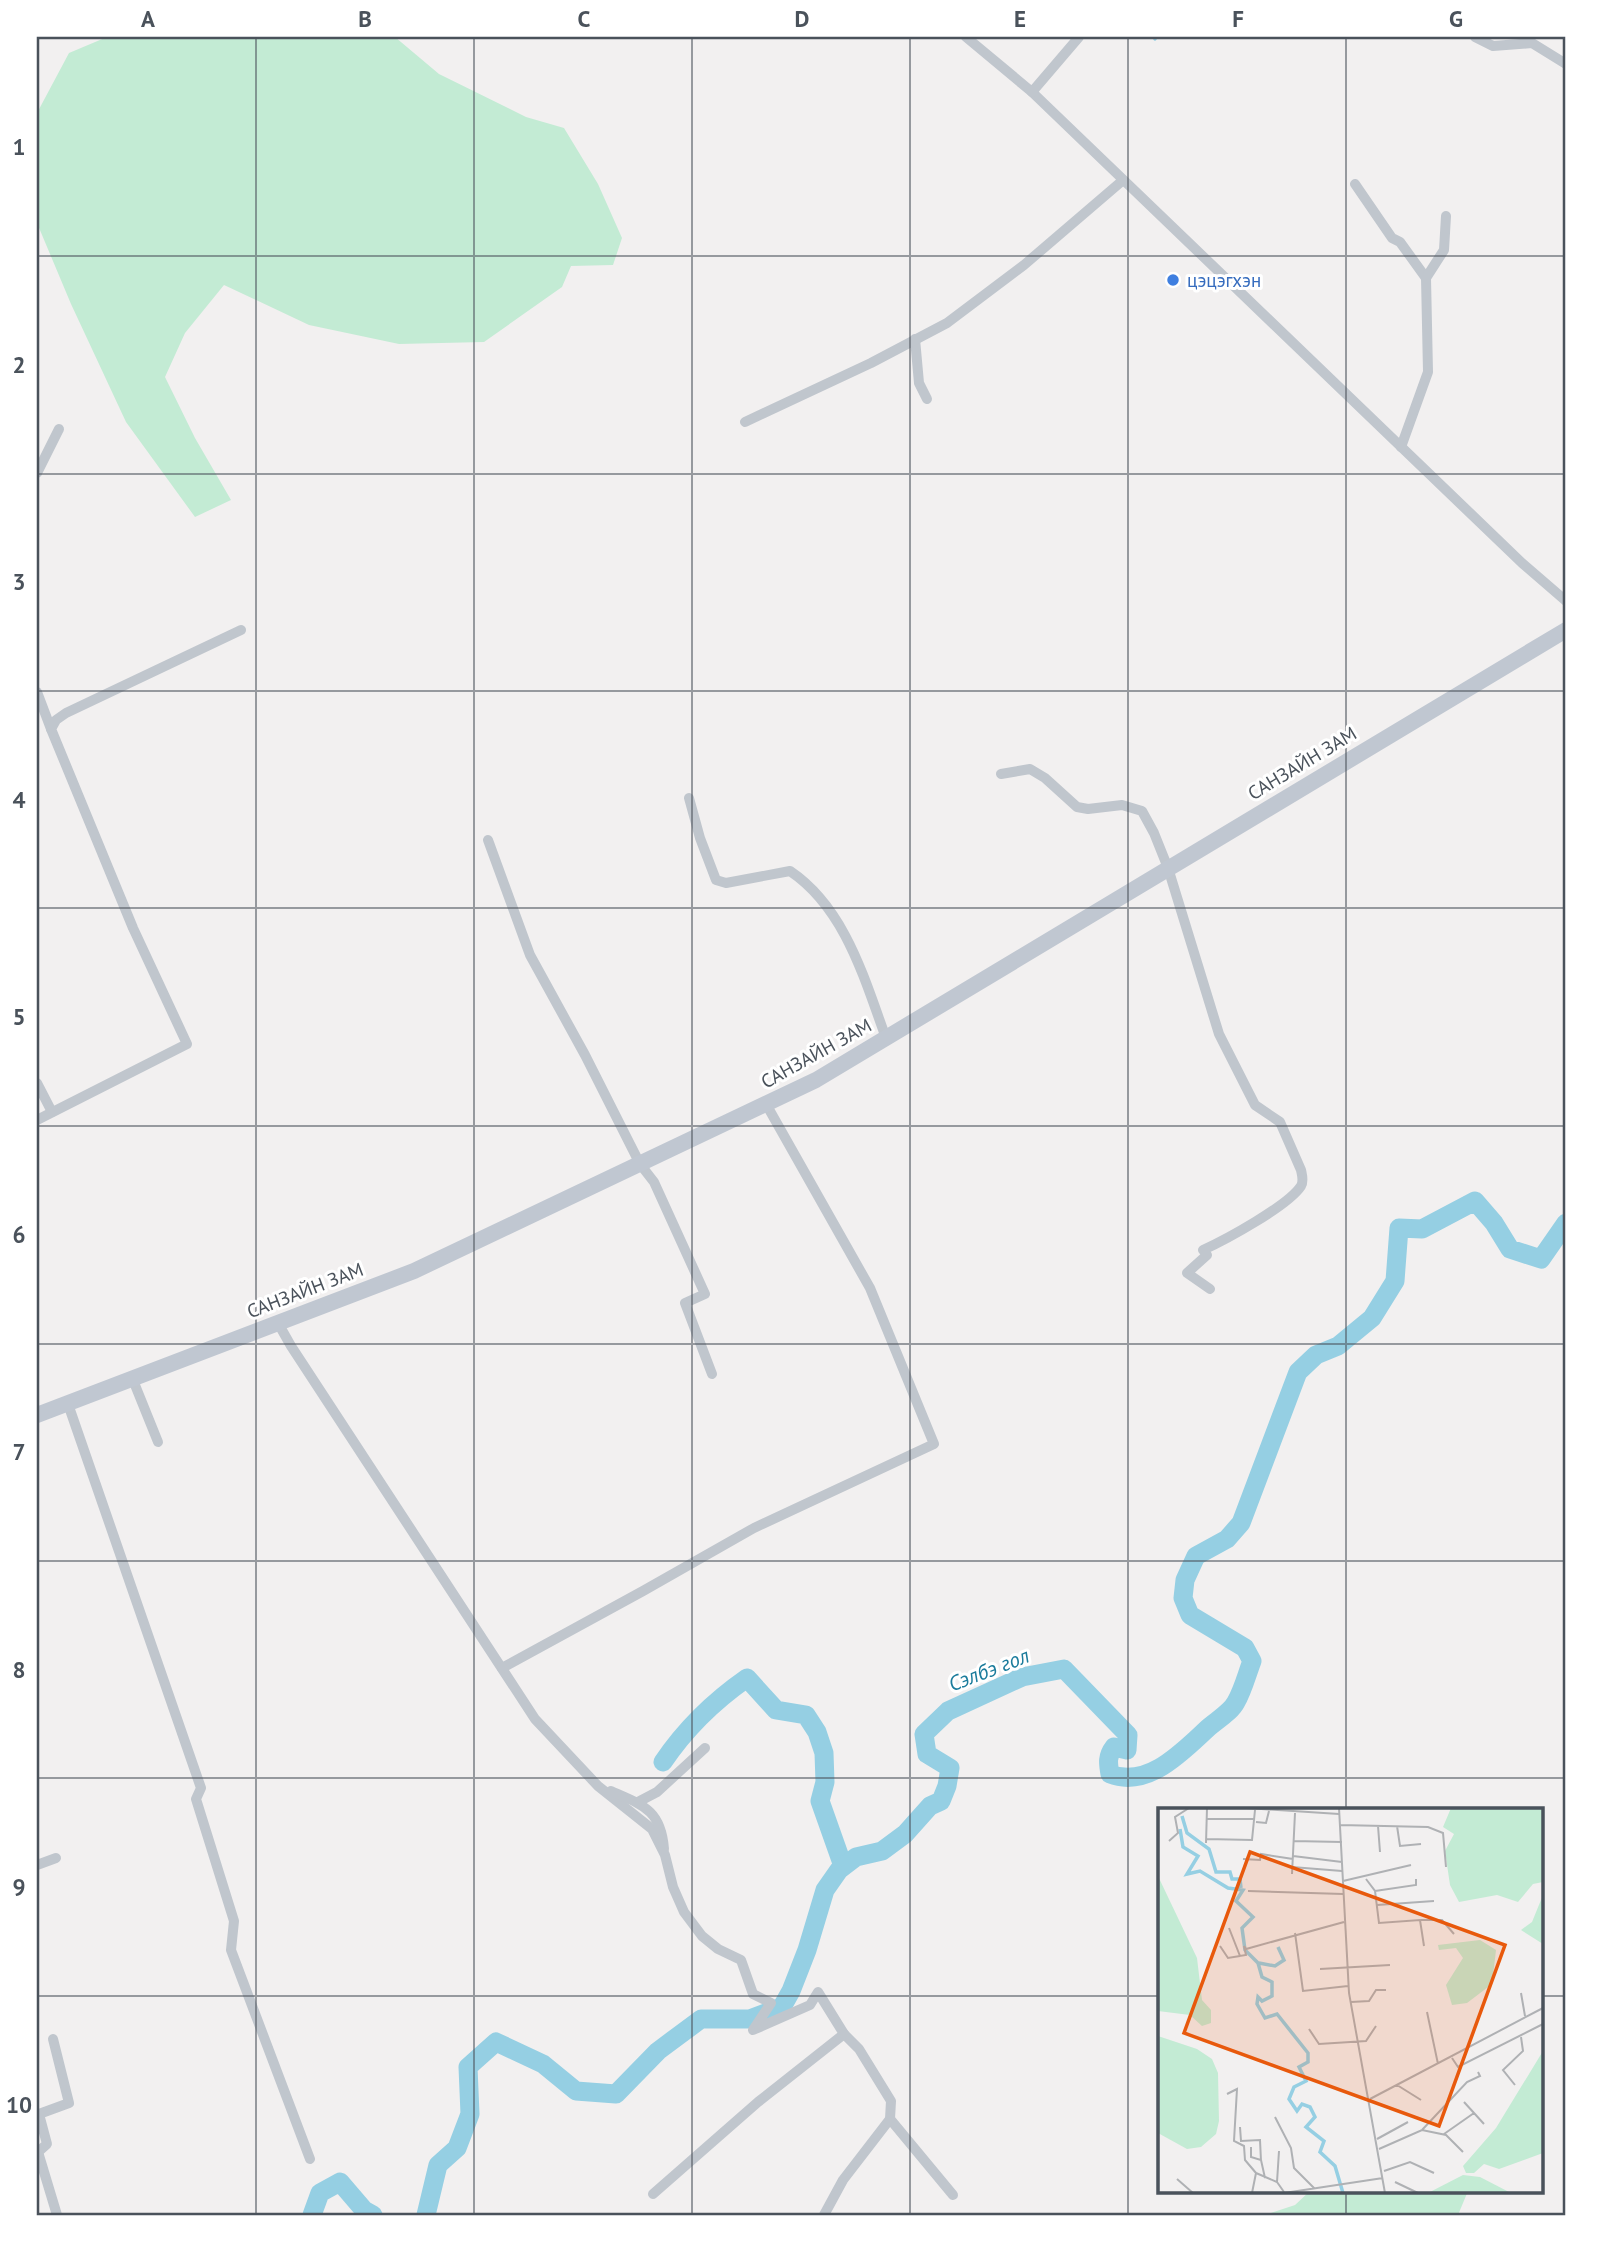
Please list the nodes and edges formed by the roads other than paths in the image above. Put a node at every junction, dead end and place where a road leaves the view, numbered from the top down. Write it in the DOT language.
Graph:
graph roads {
  1 [pos="966,37"];
  2 [pos="1079,37"];
  3 [pos="1475,37"];
  4 [pos="1566,64"];
  5 [pos="1032,92"];
  6 [pos="1122,181"];
  7 [pos="1355,184"];
  8 [pos="1446,216"];
  9 [pos="1426,278"];
  10 [pos="915,340"];
  11 [pos="927,399"];
  12 [pos="745,422"];
  13 [pos="59,429"];
  14 [pos="1401,447"];
  15 [pos="37,473"];
  16 [pos="1566,601"];
  17 [pos="241,630"];
  18 [pos="1566,630"];
  19 [pos="37,692"];
  20 [pos="51,729"];
  21 [pos="1002,774"];
  22 [pos="689,798"];
  23 [pos="488,840"];
  24 [pos="1168,868"];
  25 [pos="886,1038"];
  26 [pos="37,1083"];
  27 [pos="766,1104"];
  28 [pos="52,1112"];
  29 [pos="37,1120"];
  30 [pos="640,1164"];
  31 [pos="1210,1289"];
  32 [pos="278,1323"];
  33 [pos="712,1374"];
  34 [pos="133,1380"];
  35 [pos="68,1404"];
  36 [pos="37,1415"];
  37 [pos="158,1442"];
  38 [pos="502,1668"];
  39 [pos="705,1748"];
  40 [pos="598,1786"];
  41 [pos="638,1802"];
  42 [pos="665,1855"];
  43 [pos="56,1858"];
  44 [pos="37,1865"];
  45 [pos="844,2034"];
  46 [pos="53,2039"];
  47 [pos="890,2119"];
  48 [pos="38,2152"];
  49 [pos="310,2159"];
  50 [pos="653,2194"];
  51 [pos="954,2195"];
  52 [pos="57,2215"];
  53 [pos="824,2215"];
  1 -- 5 [label="street"];
  2 -- 5 [label="street"];
  3 -- 4 [label="street"];
  5 -- 6 [label="street"];
  6 -- 10 [label="street"];
  6 -- 14 [label="street"];
  7 -- 9 [label="street"];
  8 -- 9 [label="street"];
  9 -- 14 [label="street"];
  10 -- 11 [label="street"];
  10 -- 12 [label="street"];
  13 -- 15 [label="street"];
  14 -- 16 [label="street"];
  17 -- 20 [label="street"];
  18 -- 24 [label="main road, САНЗАЙН ЗАМ"];
  19 -- 20 [label="street"];
  20 -- 28 [label="street"];
  21 -- 24 [label="street"];
  22 -- 25 [label="street"];
  23 -- 30 [label="street"];
  24 -- 25 [label="main road, САНЗАЙН ЗАМ"];
  24 -- 31 [label="street"];
  25 -- 27 [label="main road, САНЗАЙН ЗАМ"];
  26 -- 28 [label="street"];
  27 -- 30 [label="main road, САНЗАЙН ЗАМ"];
  27 -- 38 [label="street"];
  28 -- 29 [label="street"];
  30 -- 32 [label="main road, САНЗАЙН ЗАМ"];
  30 -- 33 [label="street"];
  32 -- 34 [label="main road, САНЗАЙН ЗАМ"];
  32 -- 38 [label="street"];
  34 -- 35 [label="main road, САНЗАЙН ЗАМ"];
  34 -- 37 [label="street"];
  35 -- 36 [label="main road, САНЗАЙН ЗАМ"];
  35 -- 49 [label="street"];
  38 -- 40 [label="street"];
  39 -- 41 [label="street"];
  40 -- 41 [label="street"];
  40 -- 42 [label="street"];
  41 -- 42 [label="street"];
  42 -- 45 [label="street"];
  43 -- 44 [label="street"];
  45 -- 47 [label="street"];
  45 -- 50 [label="street"];
  46 -- 48 [label="street"];
  47 -- 51 [label="street"];
  47 -- 53 [label="street"];
  48 -- 52 [label="street"];
}
